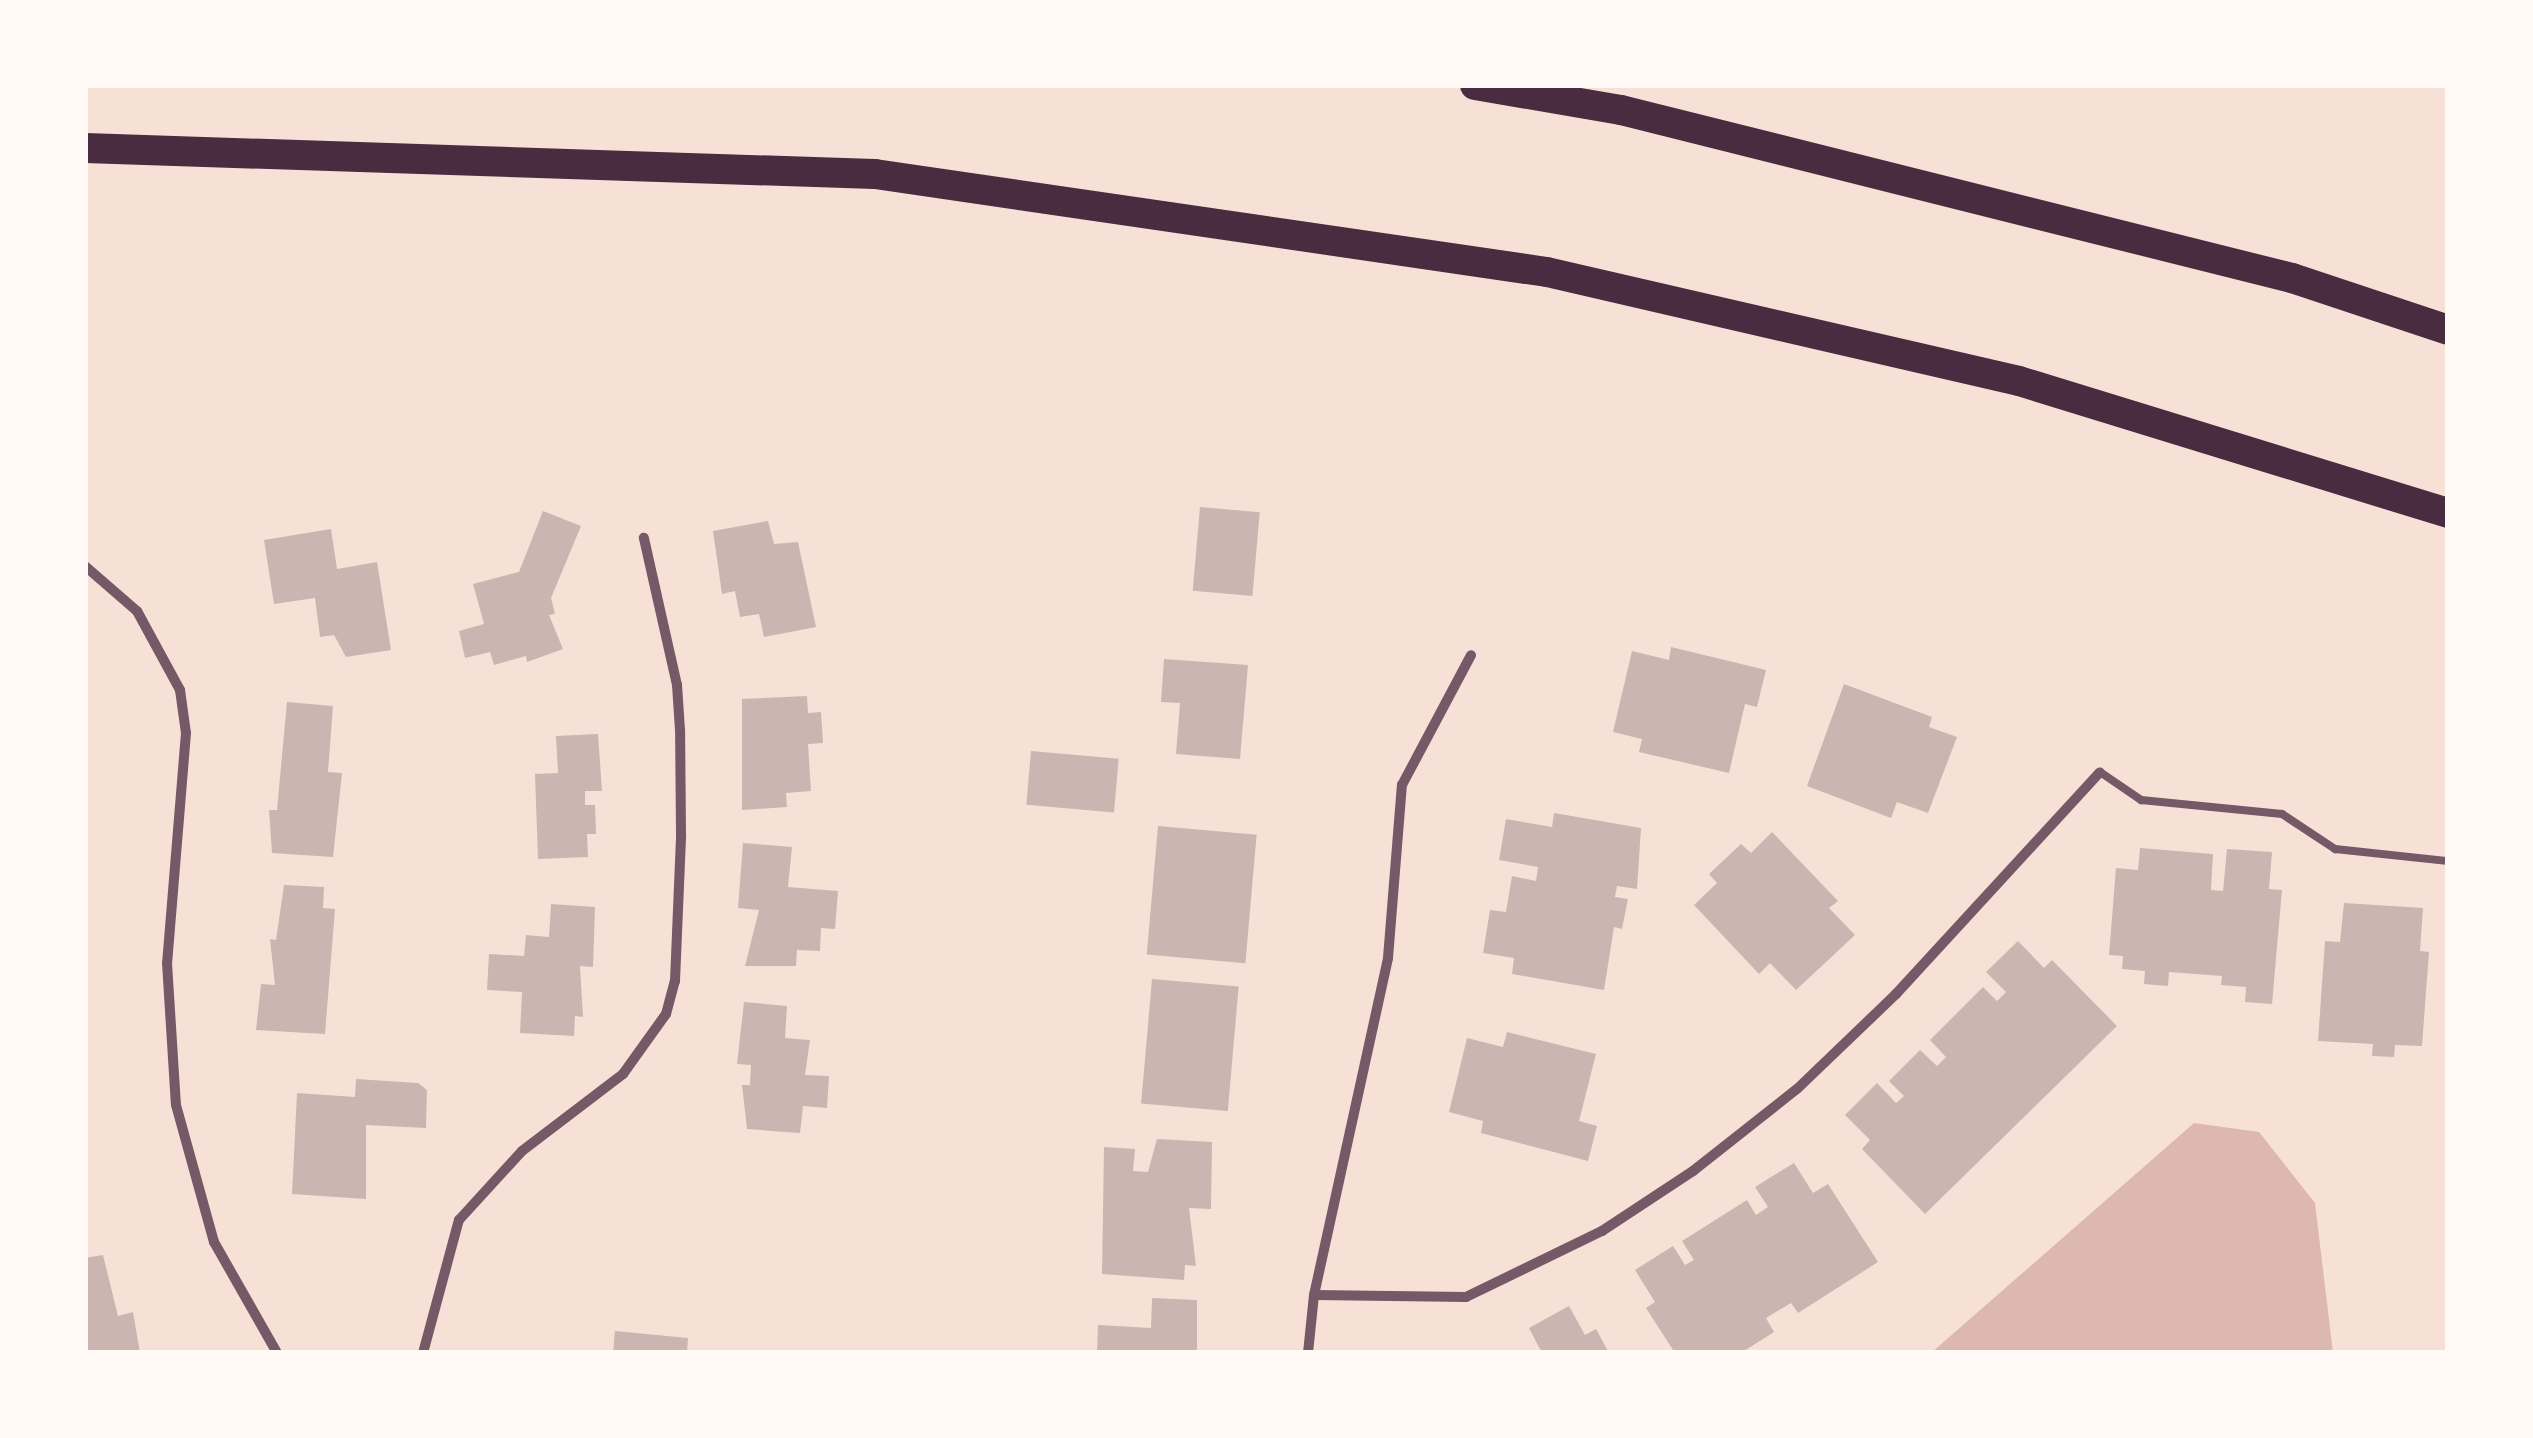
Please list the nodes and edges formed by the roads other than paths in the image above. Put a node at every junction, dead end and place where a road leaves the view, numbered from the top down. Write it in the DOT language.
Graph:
graph roads {
  1 [pos="1475,85"];
  2 [pos="85,148"];
  3 [pos="2448,330"];
  4 [pos="2448,513"];
  5 [pos="644,538"];
  6 [pos="85,566"];
  7 [pos="1471,655"];
  8 [pos="2100,772"];
  9 [pos="2448,861"];
  10 [pos="1314,1295"];
  11 [pos="277,1353"];
  12 [pos="423,1353"];
  13 [pos="1308,1353"];
  1 -- 3 [label="highway"];
  2 -- 4 [label="highway"];
  5 -- 12 [label="street"];
  6 -- 11 [label="street"];
  7 -- 10 [label="street"];
  8 -- 9 [label="lane"];
  8 -- 10 [label="street"];
  10 -- 13 [label="street"];
}
